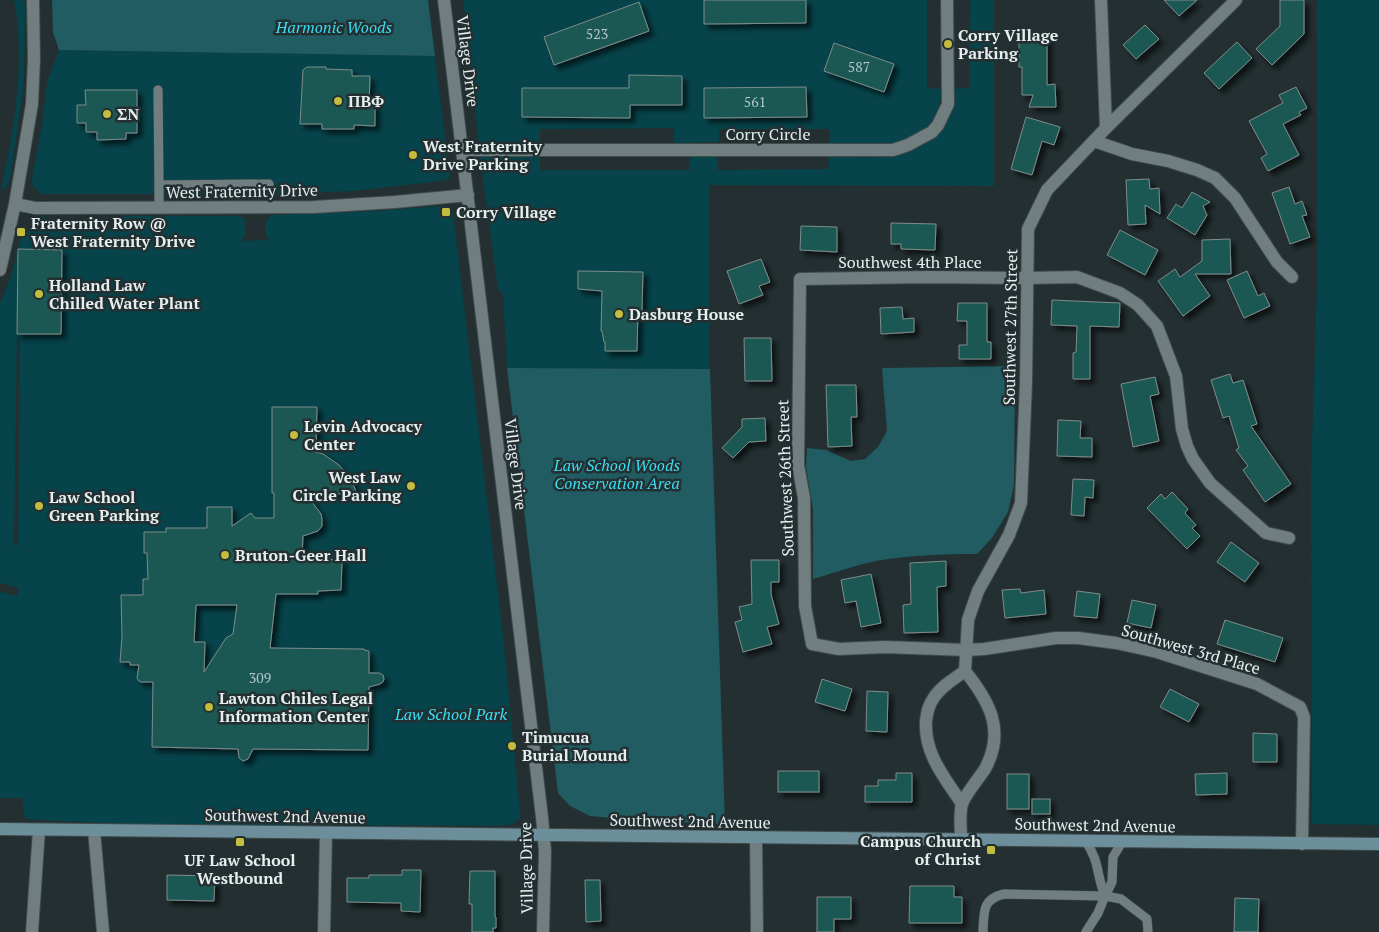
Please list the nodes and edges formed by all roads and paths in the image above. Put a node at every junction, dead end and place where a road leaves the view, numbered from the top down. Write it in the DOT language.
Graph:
graph roads {
  1 [pos="33,0"];
  2 [pos="444,0"];
  3 [pos="947,0"];
  4 [pos="1102,0"];
  5 [pos="1236,0"];
  6 [pos="158,90"];
  7 [pos="1106,128"];
  8 [pos="1094,141"];
  9 [pos="463,150"];
  10 [pos="269,184"];
  11 [pos="159,185"];
  12 [pos="468,195"];
  13 [pos="15,204"];
  14 [pos="159,209"];
  15 [pos="0,270"];
  16 [pos="1292,277"];
  17 [pos="1028,278"];
  18 [pos="800,279"];
  19 [pos="1290,538"];
  20 [pos="812,644"];
  21 [pos="966,650"];
  22 [pos="964,671"];
  23 [pos="962,804"];
  24 [pos="0,829"];
  25 [pos="39,830"];
  26 [pos="94,830"];
  27 [pos="326,833"];
  28 [pos="544,835"];
  29 [pos="756,838"];
  30 [pos="961,839"];
  31 [pos="1085,841"];
  32 [pos="1122,842"];
  33 [pos="1302,844"];
  34 [pos="1379,844"];
  35 [pos="1105,896"];
  36 [pos="32,932"];
  37 [pos="103,932"];
  38 [pos="324,932"];
  39 [pos="543,932"];
  40 [pos="756,932"];
  41 [pos="983,932"];
  42 [pos="1086,932"];
  43 [pos="1148,932"];
  1 -- 13 [label="street"];
  2 -- 9 [label="street, Village Drive"];
  3 -- 9 [label="street, Corry Circle"];
  4 -- 7 [label="street"];
  5 -- 7 [label="street, Southwest 27th Street"];
  6 -- 11 [label="lane"];
  7 -- 8 [label="street, Southwest 27th Street"];
  8 -- 16 [label="street"];
  8 -- 17 [label="street, Southwest 27th Street"];
  9 -- 12 [label="street, Village Drive"];
  10 -- 11 [label="lane"];
  11 -- 14 [label="lane"];
  12 -- 14 [label="street, West Fraternity Drive"];
  12 -- 28 [label="street, Village Drive"];
  13 -- 14 [label="street, West Fraternity Drive"];
  13 -- 15 [label="street"];
  17 -- 18 [label="street, Southwest 4th Place"];
  17 -- 19 [label="street, Southwest 4th Place"];
  17 -- 21 [label="street, Southwest 27th Street"];
  18 -- 20 [label="street, Southwest 26th Street"];
  20 -- 21 [label="street, Southwest 3rd Place"];
  21 -- 22 [label="street, Southwest 27th Street"];
  21 -- 33 [label="street, Southwest 3rd Place"];
  22 -- 23 [label="street"];
  22 -- 23 [label="street"];
  23 -- 30 [label="street"];
  24 -- 25 [label="main road, Southwest 2nd Avenue"];
  25 -- 26 [label="main road, Southwest 2nd Avenue"];
  25 -- 36 [label="street"];
  26 -- 27 [label="main road, Southwest 2nd Avenue"];
  26 -- 37 [label="street"];
  27 -- 28 [label="main road, Southwest 2nd Avenue"];
  27 -- 38 [label="street"];
  28 -- 29 [label="main road, Southwest 2nd Avenue"];
  28 -- 39 [label="street, Village Drive"];
  29 -- 30 [label="main road, Southwest 2nd Avenue"];
  29 -- 40 [label="street"];
  30 -- 31 [label="main road, Southwest 2nd Avenue"];
  31 -- 32 [label="main road, Southwest 2nd Avenue"];
  31 -- 35 [label="lane"];
  32 -- 33 [label="main road, Southwest 2nd Avenue"];
  32 -- 35 [label="lane"];
  33 -- 34 [label="main road, Southwest 2nd Avenue"];
  35 -- 41 [label="lane"];
  35 -- 42 [label="lane"];
  35 -- 43 [label="lane"];
}
